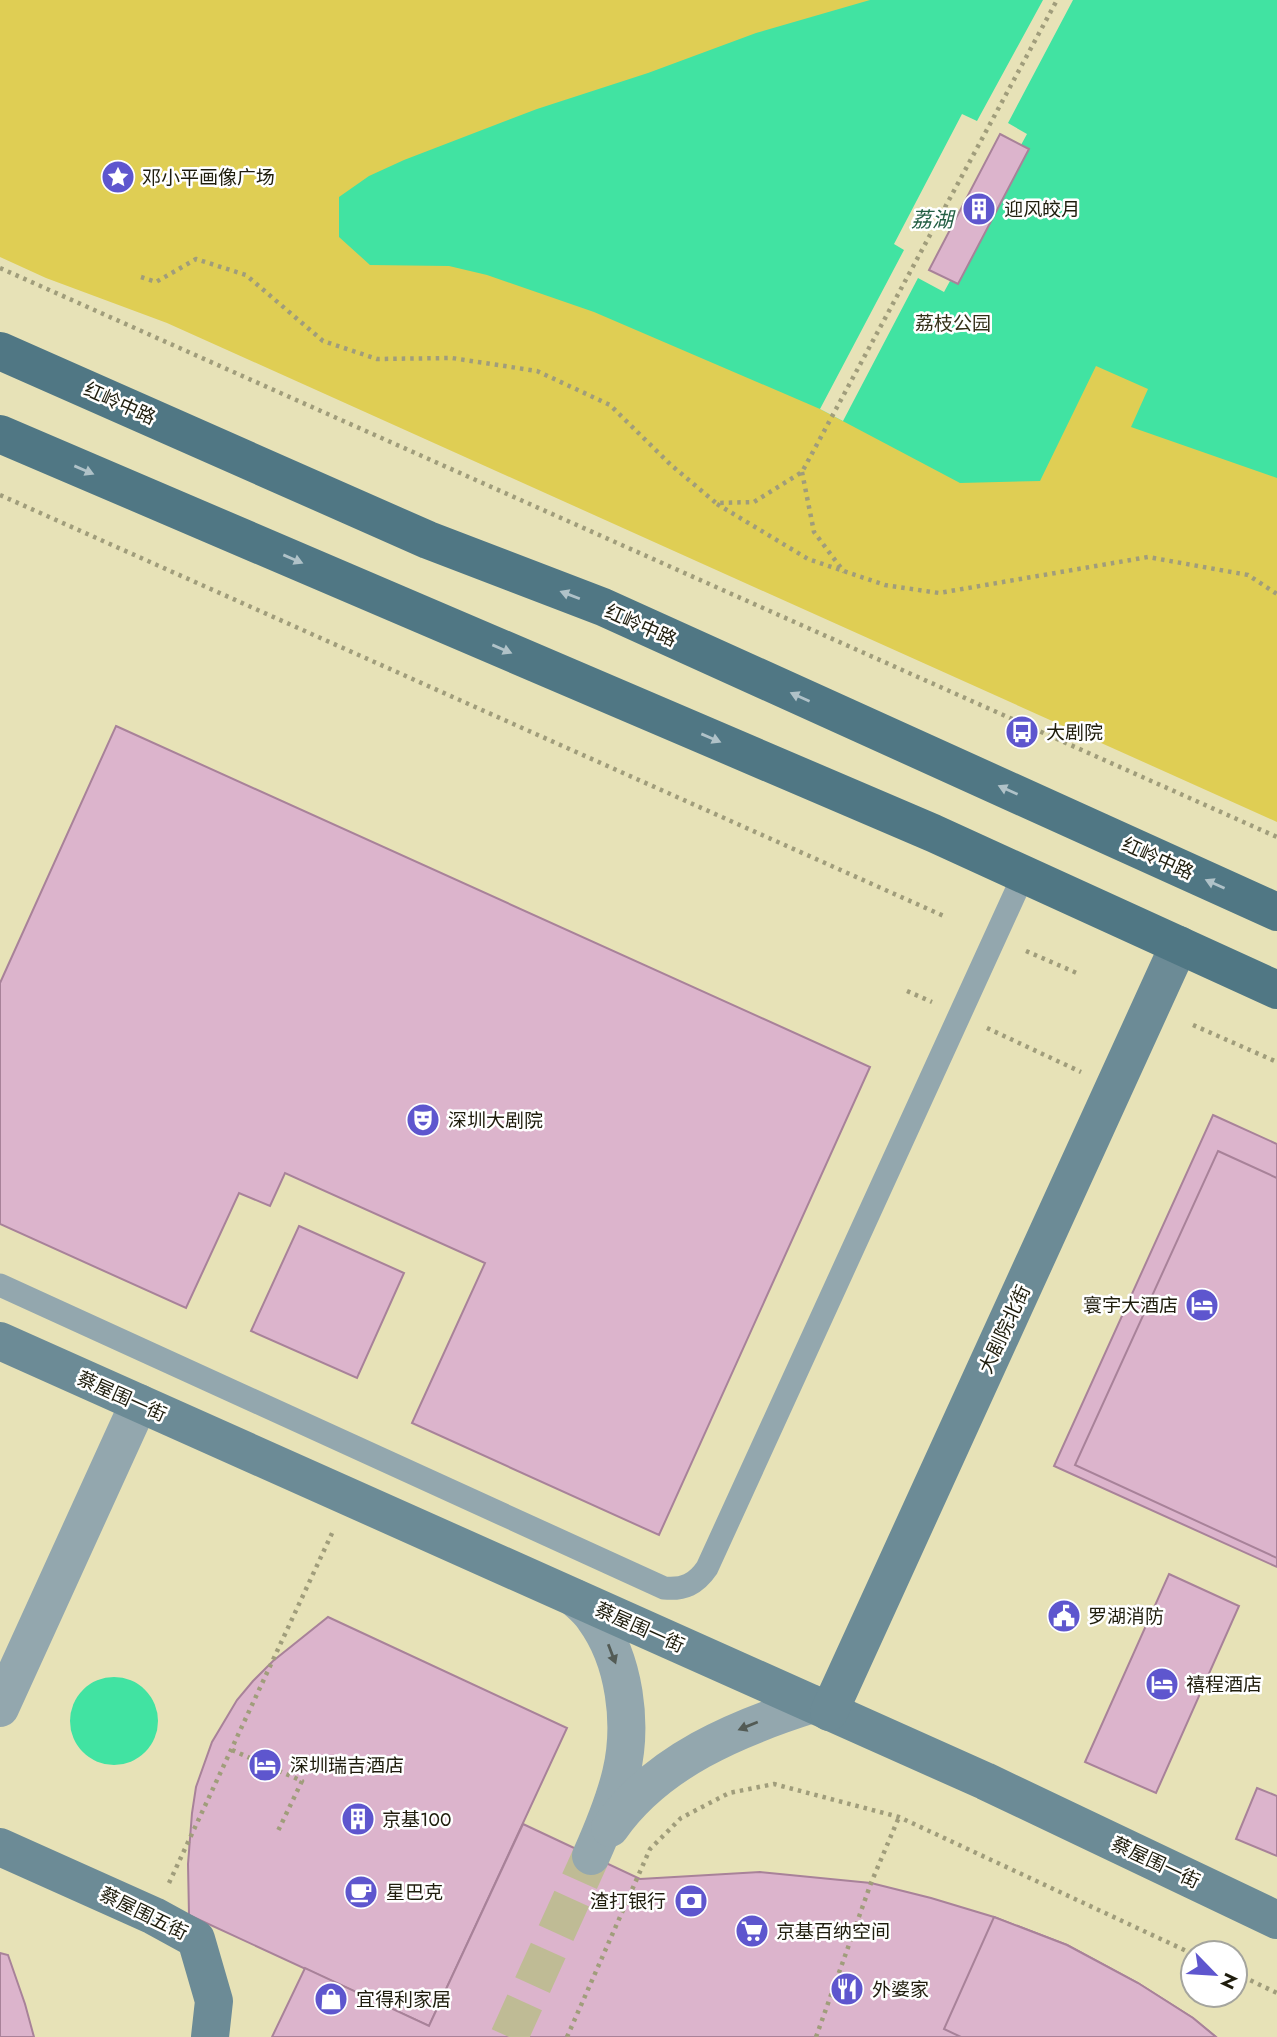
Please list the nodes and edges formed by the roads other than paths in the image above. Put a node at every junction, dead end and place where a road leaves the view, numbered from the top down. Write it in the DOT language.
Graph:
graph roads {
  1 [pos="0,339"];
  2 [pos="0,351"];
  3 [pos="36,366"];
  4 [pos="7,438"];
  5 [pos="1024,874"];
  6 [pos="1277,912"];
  7 [pos="1179,945"];
  8 [pos="1277,990"];
  9 [pos="0,1285"];
  10 [pos="0,1342"];
  11 [pos="139,1403"];
  12 [pos="575,1598"];
  13 [pos="821,1708"];
  14 [pos="0,1709"];
  15 [pos="0,1847"];
  16 [pos="1277,1920"];
  17 [pos="210,2037"];
  1 -- 3 [label="main road"];
  2 -- 3 [label="main road, 红岭中路"];
  6 -- 3 [label="main road, 红岭中路, one-way"];
  4 -- 5 [label="main road, one-way"];
  5 -- 7 [label="main road"];
  5 -- 9 [label="lane"];
  7 -- 8 [label="main road"];
  7 -- 13 [label="street, 大剧院北街"];
  10 -- 11 [label="street, 蔡屋围一街"];
  11 -- 12 [label="street, 蔡屋围一街"];
  11 -- 14 [label="street"];
  12 -- 13 [label="street, 蔡屋围一街"];
  12 -- 13 [label="street"];
  13 -- 16 [label="street, 蔡屋围一街"];
  15 -- 17 [label="street, 蔡屋围五街"];
}
